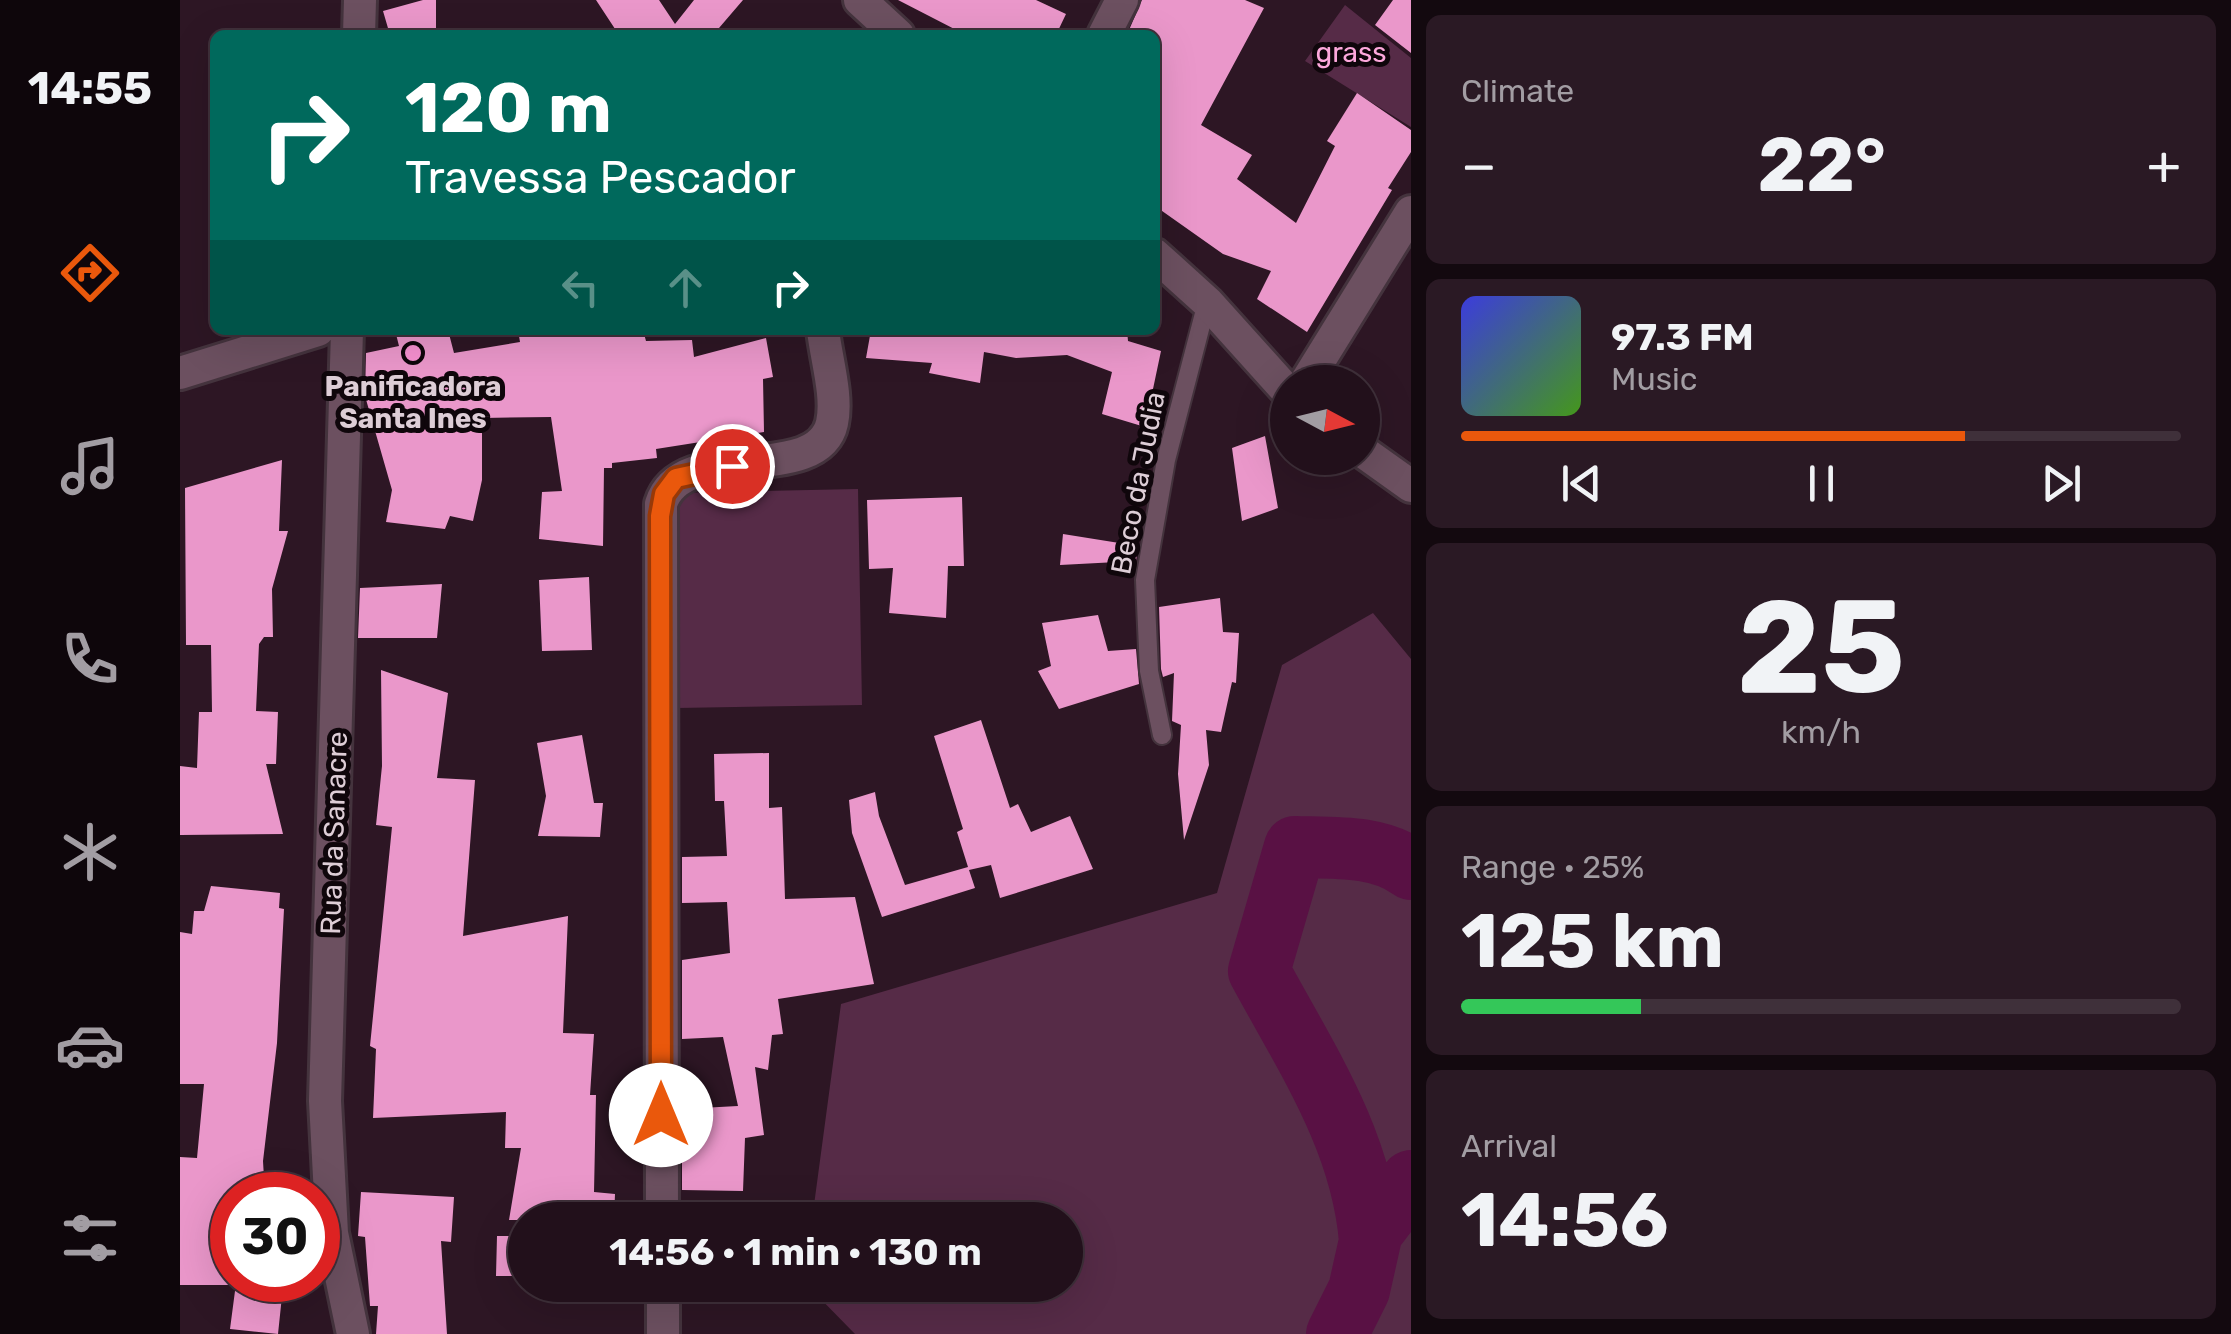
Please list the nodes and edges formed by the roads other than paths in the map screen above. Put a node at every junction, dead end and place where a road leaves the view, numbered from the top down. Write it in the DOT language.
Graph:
graph roads {
  1 [pos="360,0"];
  2 [pos="860,0"];
  3 [pos="1122,0"];
  4 [pos="359,30"];
  5 [pos="893,30"];
  6 [pos="1107,30"];
  7 [pos="1411,212"];
  8 [pos="1160,260"];
  9 [pos="1206,302"];
  10 [pos="302,335"];
  11 [pos="347,335"];
  12 [pos="824,335"];
  13 [pos="1316,365"];
  14 [pos="1270,372"];
  15 [pos="180,374"];
  16 [pos="1380,464"];
  17 [pos="1411,486"];
  18 [pos="1162,735"];
  19 [pos="662,1202"];
  20 [pos="663,1302"];
  21 [pos="352,1334"];
  22 [pos="664,1334"];
  1 -- 4 [label="street"];
  2 -- 5 [label="street"];
  3 -- 6 [label="street"];
  7 -- 13 [label="street"];
  8 -- 9 [label="street"];
  9 -- 14 [label="street"];
  9 -- 18 [label="lane, Beco da Judia"];
  10 -- 15 [label="street"];
  11 -- 21 [label="street, Rua da Sanacre"];
  12 -- 19 [label="street"];
  16 -- 17 [label="street"];
  20 -- 22 [label="street"];
}
